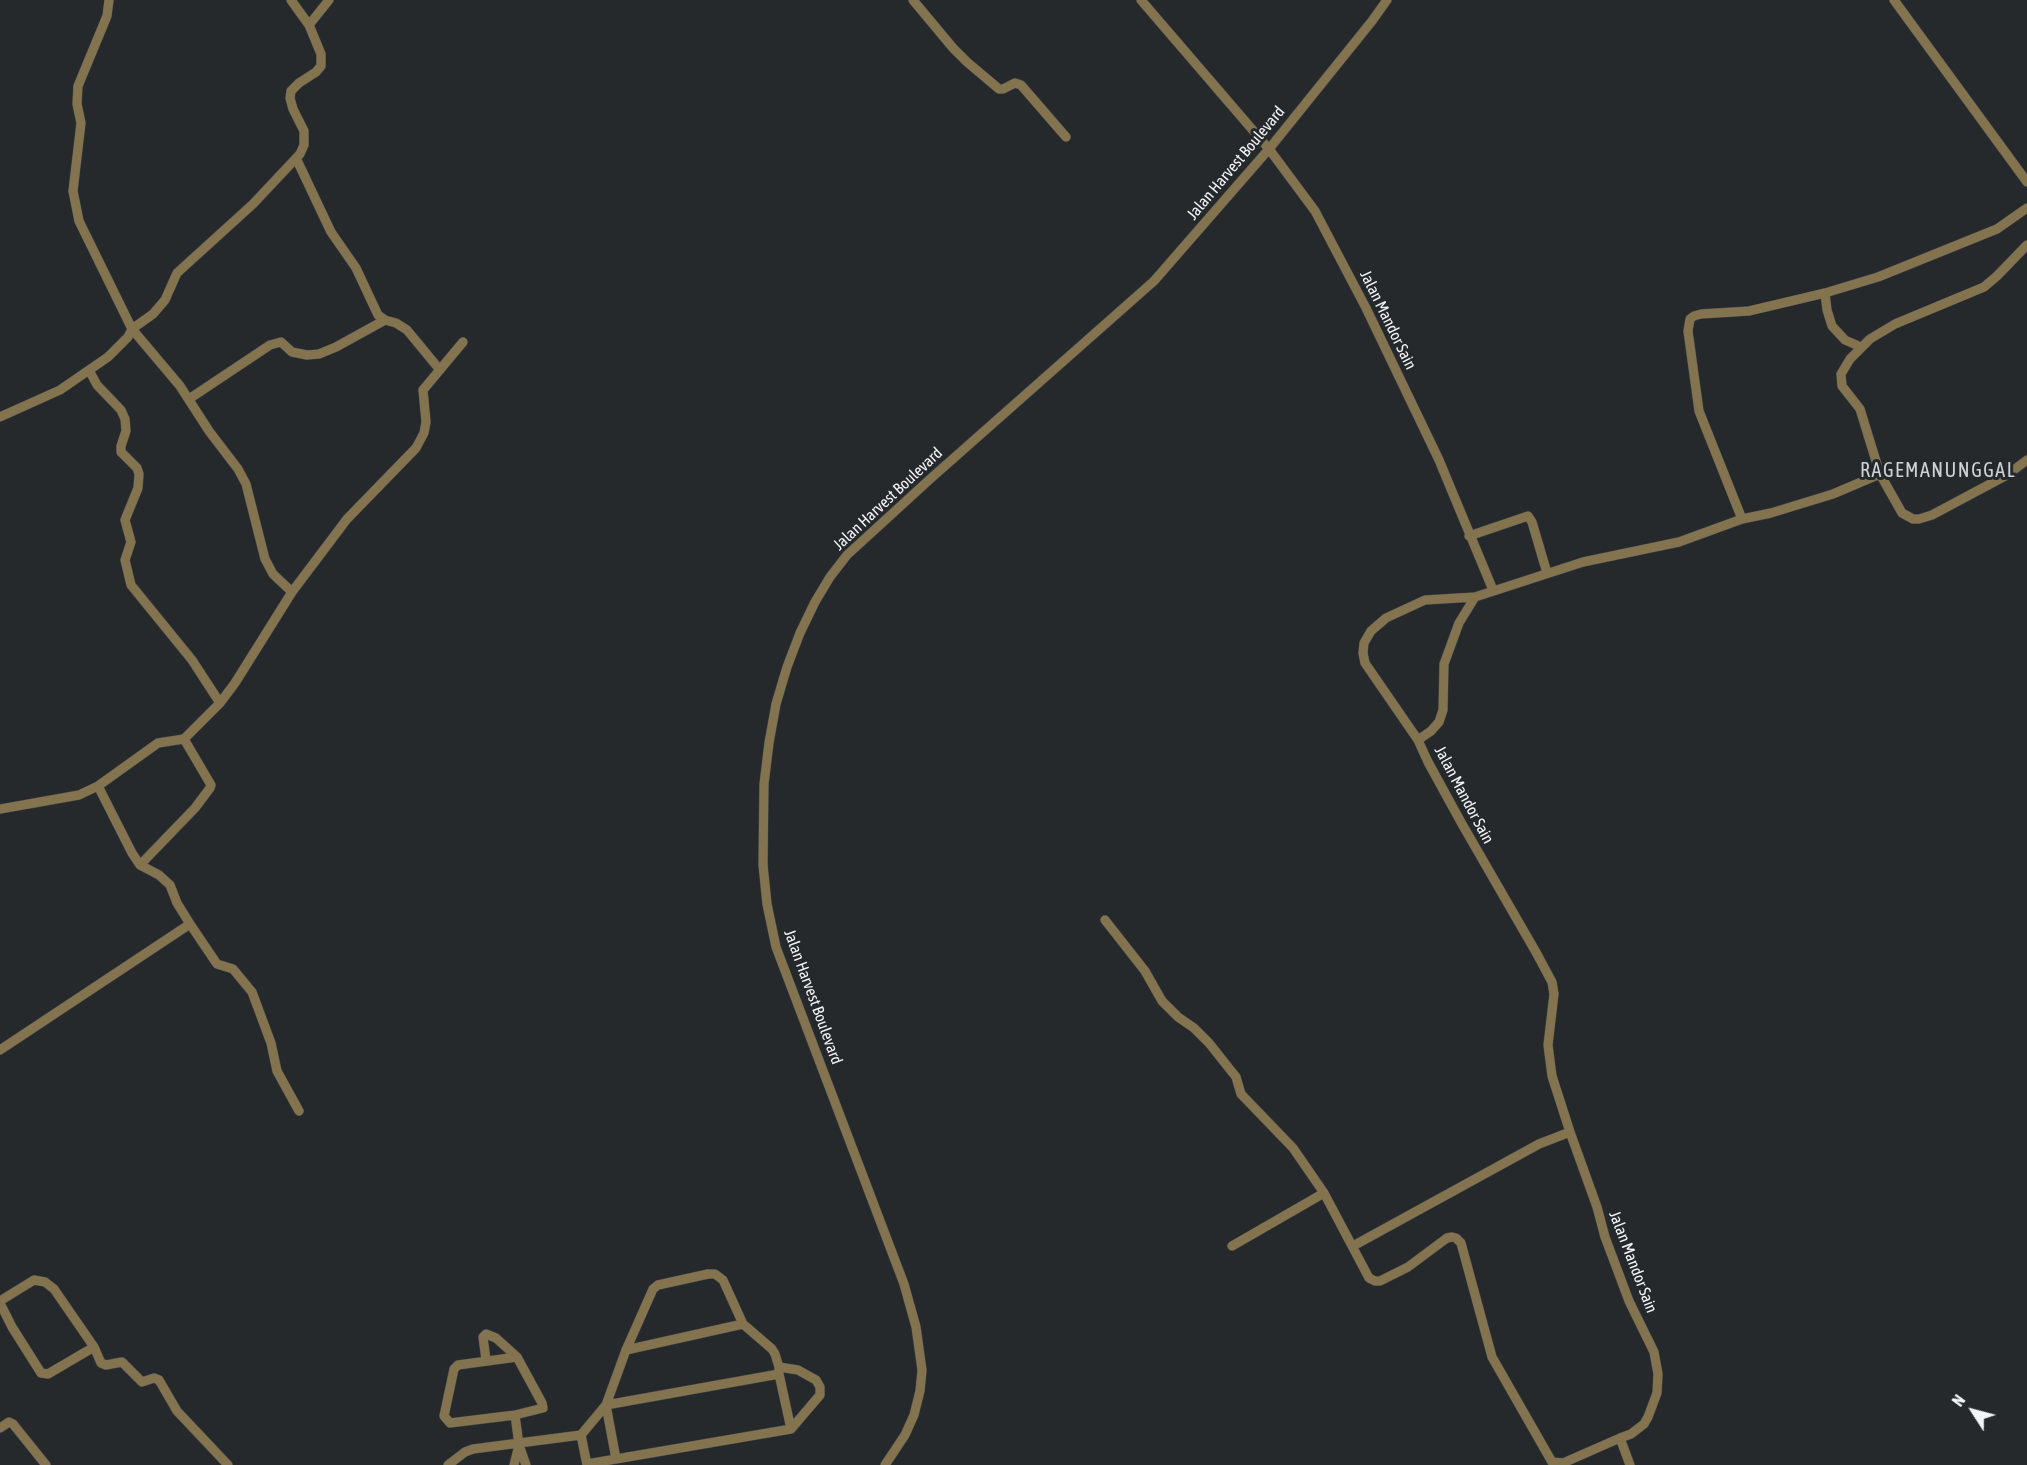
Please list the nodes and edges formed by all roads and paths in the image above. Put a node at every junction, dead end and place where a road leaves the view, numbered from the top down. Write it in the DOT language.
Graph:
graph roads {
  1 [pos="108,0"];
  2 [pos="291,0"];
  3 [pos="329,0"];
  4 [pos="913,0"];
  5 [pos="1140,0"];
  6 [pos="1387,0"];
  7 [pos="1894,0"];
  8 [pos="309,25"];
  9 [pos="1066,137"];
  10 [pos="1269,149"];
  11 [pos="296,158"];
  12 [pos="2027,182"];
  13 [pos="2027,208"];
  14 [pos="2027,245"];
  15 [pos="1826,293"];
  16 [pos="385,320"];
  17 [pos="132,329"];
  18 [pos="463,342"];
  19 [pos="1861,347"];
  20 [pos="89,370"];
  21 [pos="440,370"];
  22 [pos="189,399"];
  23 [pos="0,417"];
  24 [pos="2027,460"];
  25 [pos="1880,474"];
  26 [pos="1742,519"];
  27 [pos="1470,536"];
  28 [pos="1547,573"];
  29 [pos="1493,590"];
  30 [pos="292,592"];
  31 [pos="1475,597"];
  32 [pos="220,703"];
  33 [pos="184,740"];
  34 [pos="1418,740"];
  35 [pos="98,786"];
  36 [pos="0,809"];
  37 [pos="140,865"];
  38 [pos="1105,920"];
  39 [pos="190,924"];
  40 [pos="0,1050"];
  41 [pos="299,1111"];
  42 [pos="1569,1132"];
  43 [pos="1324,1193"];
  44 [pos="1232,1246"];
  45 [pos="1353,1246"];
  46 [pos="0,1302"];
  47 [pos="743,1324"];
  48 [pos="94,1347"];
  49 [pos="626,1350"];
  50 [pos="518,1357"];
  51 [pos="486,1360"];
  52 [pos="779,1370"];
  53 [pos="606,1405"];
  54 [pos="516,1424"];
  55 [pos="0,1428"];
  56 [pos="791,1430"];
  57 [pos="581,1435"];
  58 [pos="1620,1438"];
  59 [pos="519,1445"];
  60 [pos="616,1460"];
  61 [pos="451,1464"];
  62 [pos="46,1465"];
  63 [pos="228,1465"];
  64 [pos="514,1465"];
  65 [pos="526,1465"];
  66 [pos="587,1465"];
  67 [pos="885,1465"];
  68 [pos="1630,1465"];
  1 -- 17 [label="street"];
  2 -- 8 [label="street"];
  3 -- 8 [label="street"];
  4 -- 9 [label="street"];
  5 -- 10 [label="street, Jalan Mandor Sain"];
  6 -- 10 [label="street, Jalan Harvest Boulevard"];
  7 -- 12 [label="street"];
  8 -- 11 [label="street"];
  10 -- 27 [label="street, Jalan Mandor Sain"];
  10 -- 67 [label="street, Jalan Harvest Boulevard"];
  11 -- 16 [label="street"];
  11 -- 17 [label="street"];
  13 -- 15 [label="street"];
  14 -- 19 [label="street"];
  15 -- 19 [label="street"];
  15 -- 26 [label="street"];
  16 -- 21 [label="street"];
  16 -- 22 [label="street"];
  17 -- 20 [label="street"];
  17 -- 22 [label="street"];
  18 -- 21 [label="street"];
  19 -- 25 [label="street"];
  20 -- 23 [label="street"];
  20 -- 32 [label="street"];
  21 -- 30 [label="street"];
  22 -- 30 [label="street"];
  24 -- 25 [label="street"];
  25 -- 26 [label="street"];
  26 -- 28 [label="street"];
  27 -- 28 [label="street"];
  27 -- 29 [label="street, Jalan Mandor Sain"];
  28 -- 29 [label="street"];
  29 -- 31 [label="street"];
  30 -- 32 [label="street"];
  31 -- 34 [label="street, Jalan Mandor Sain"];
  31 -- 34 [label="street"];
  32 -- 33 [label="street"];
  33 -- 35 [label="street"];
  33 -- 37 [label="street"];
  34 -- 42 [label="street, Jalan Mandor Sain"];
  35 -- 36 [label="street"];
  35 -- 37 [label="street"];
  37 -- 39 [label="street"];
  38 -- 43 [label="street"];
  39 -- 40 [label="street"];
  39 -- 41 [label="street"];
  42 -- 45 [label="street"];
  42 -- 58 [label="street, Jalan Mandor Sain"];
  43 -- 44 [label="street"];
  43 -- 45 [label="street"];
  45 -- 58 [label="street, Jalan Mandor Sain"];
  46 -- 48 [label="street"];
  46 -- 48 [label="street"];
  47 -- 49 [label="street"];
  47 -- 49 [label="street"];
  47 -- 52 [label="street"];
  48 -- 63 [label="street"];
  49 -- 53 [label="street"];
  50 -- 51 [label="street"];
  50 -- 51 [label="street"];
  50 -- 54 [label="street"];
  51 -- 54 [label="street"];
  52 -- 53 [label="street"];
  52 -- 56 [label="street"];
  52 -- 56 [label="street"];
  53 -- 57 [label="street"];
  53 -- 60 [label="street"];
  54 -- 59 [label="street"];
  55 -- 62 [label="street"];
  56 -- 60 [label="street"];
  57 -- 59 [label="street"];
  57 -- 66 [label="street"];
  58 -- 68 [label="street"];
  59 -- 61 [label="street"];
  59 -- 64 [label="street"];
  59 -- 65 [label="street"];
  60 -- 66 [label="street"];
}
